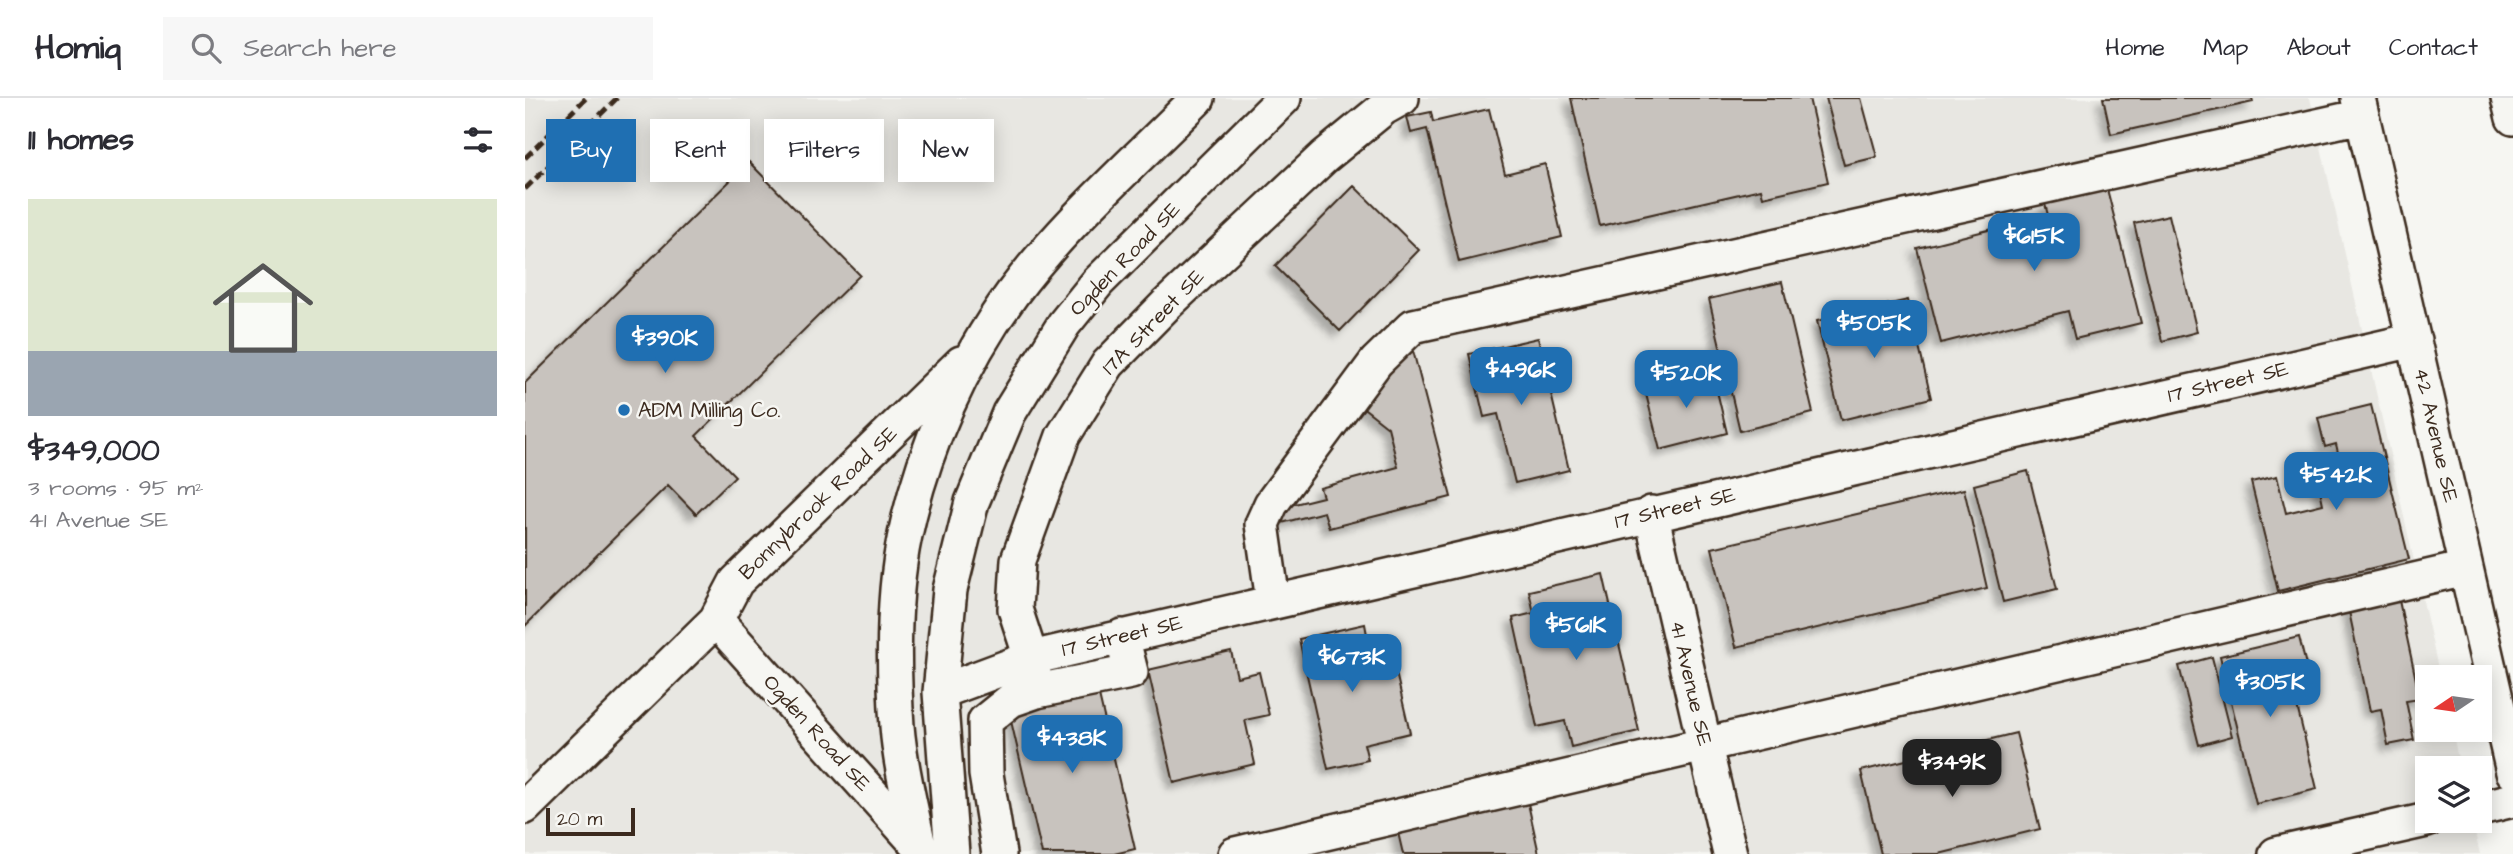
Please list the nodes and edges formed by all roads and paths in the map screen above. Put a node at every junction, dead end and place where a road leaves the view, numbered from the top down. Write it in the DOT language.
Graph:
graph roads {
  1 [pos="1198,98"];
  2 [pos="1284,98"];
  3 [pos="1402,98"];
  4 [pos="2508,98"];
  5 [pos="2360,107"];
  6 [pos="2513,118"];
  7 [pos="2414,340"];
  8 [pos="971,354"];
  9 [pos="1651,513"];
  10 [pos="2466,568"];
  11 [pos="1273,601"];
  12 [pos="716,620"];
  13 [pos="1122,636"];
  14 [pos="1031,658"];
  15 [pos="1037,691"];
  16 [pos="940,692"];
  17 [pos="1705,745"];
  18 [pos="2513,772"];
  19 [pos="2513,800"];
  20 [pos="2492,805"];
  21 [pos="525,807"];
  22 [pos="2415,823"];
  23 [pos="921,850"];
  24 [pos="952,854"];
  25 [pos="999,854"];
  26 [pos="1235,854"];
  27 [pos="1730,854"];
  28 [pos="2276,854"];
  1 -- 8 [label="street, Ogden Road SE"];
  2 -- 16 [label="street, Ogden Road SE"];
  3 -- 14 [label="street, 17A Street SE"];
  4 -- 6 [label="street"];
  5 -- 7 [label="street, 42 Avenue SE"];
  5 -- 11 [label="street"];
  7 -- 9 [label="street, 17 Street SE"];
  7 -- 10 [label="street, 42 Avenue SE"];
  8 -- 12 [label="street, Bonnybrook Road SE"];
  8 -- 23 [label="street, Ogden Road SE"];
  9 -- 11 [label="street, 17 Street SE"];
  9 -- 17 [label="street, 41 Avenue SE"];
  10 -- 17 [label="street"];
  10 -- 18 [label="street, 42 Avenue SE"];
  11 -- 13 [label="street, 17 Street SE"];
  12 -- 21 [label="street, Bonnybrook Road SE"];
  12 -- 23 [label="street, Ogden Road SE"];
  13 -- 14 [label="street, 17 Street SE"];
  13 -- 15 [label="street"];
  14 -- 15 [label="street, 17A Street SE"];
  14 -- 16 [label="street, 17 Street SE"];
  15 -- 25 [label="street"];
  16 -- 24 [label="street, Ogden Road SE"];
  17 -- 26 [label="street"];
  17 -- 27 [label="street, 41 Avenue SE"];
  19 -- 20 [label="street"];
  22 -- 28 [label="street"];
}
